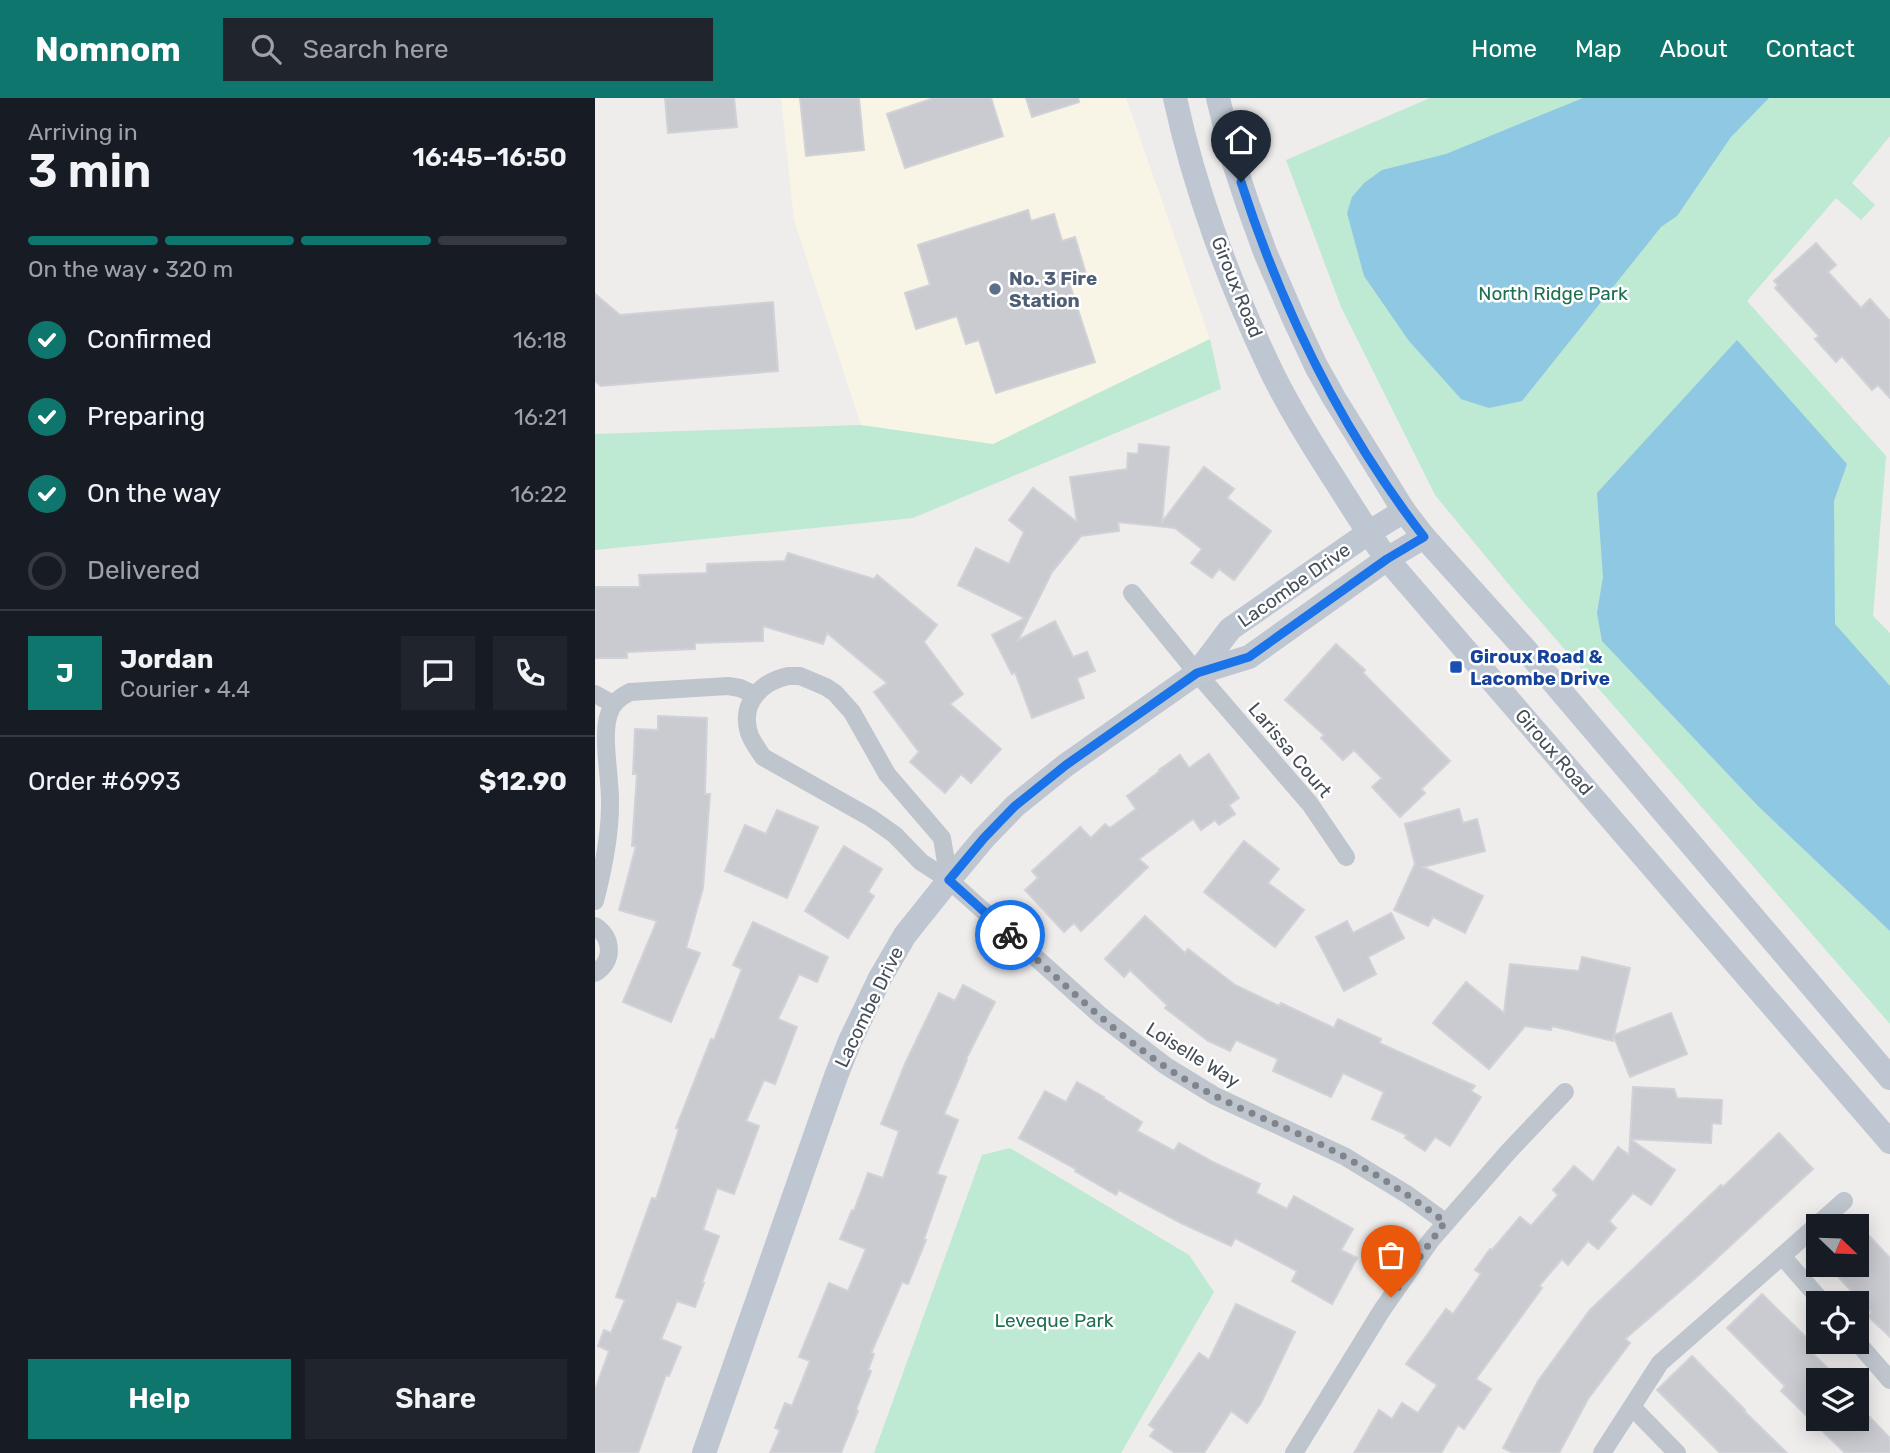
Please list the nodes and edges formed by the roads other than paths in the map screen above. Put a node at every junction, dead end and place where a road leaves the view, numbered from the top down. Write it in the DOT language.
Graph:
graph roads {
  1 [pos="1175,98"];
  2 [pos="1218,98"];
  3 [pos="1404,511"];
  4 [pos="1368,533"];
  5 [pos="1424,537"];
  6 [pos="1387,559"];
  7 [pos="1132,593"];
  8 [pos="1197,673"];
  9 [pos="595,694"];
  10 [pos="755,695"];
  11 [pos="613,704"];
  12 [pos="1346,857"];
  13 [pos="949,880"];
  14 [pos="595,901"];
  15 [pos="595,926"];
  16 [pos="595,973"];
  17 [pos="1890,1078"];
  18 [pos="1565,1092"];
  19 [pos="1890,1142"];
  20 [pos="1844,1201"];
  21 [pos="1445,1222"];
  22 [pos="1782,1256"];
  23 [pos="1813,1291"];
  24 [pos="1867,1354"];
  25 [pos="1890,1380"];
  26 [pos="1632,1407"];
  27 [pos="703,1453"];
  28 [pos="1294,1453"];
  29 [pos="1602,1453"];
  30 [pos="1677,1453"];
  1 -- 4 [label="main road, Giroux Road"];
  2 -- 3 [label="main road, Giroux Road"];
  3 -- 4 [label="main road, Lacombe Drive"];
  3 -- 5 [label="main road, Giroux Road"];
  4 -- 6 [label="main road, Giroux Road"];
  4 -- 8 [label="main road, Lacombe Drive"];
  5 -- 6 [label="main road, Lacombe Drive"];
  5 -- 17 [label="main road, Giroux Road"];
  6 -- 8 [label="main road, Lacombe Drive"];
  6 -- 19 [label="main road, Giroux Road"];
  7 -- 8 [label="street"];
  8 -- 12 [label="street, Larissa Court"];
  8 -- 13 [label="main road, Lacombe Drive"];
  9 -- 11 [label="street"];
  10 -- 11 [label="street"];
  10 -- 13 [label="street, Loiselle Way"];
  10 -- 13 [label="street"];
  11 -- 14 [label="street"];
  13 -- 21 [label="street, Loiselle Way"];
  13 -- 27 [label="main road, Lacombe Drive"];
  15 -- 16 [label="street"];
  18 -- 21 [label="street"];
  20 -- 22 [label="street"];
  21 -- 28 [label="street"];
  22 -- 23 [label="street"];
  22 -- 26 [label="street"];
  24 -- 25 [label="street"];
  26 -- 29 [label="street"];
  26 -- 30 [label="street"];
}
